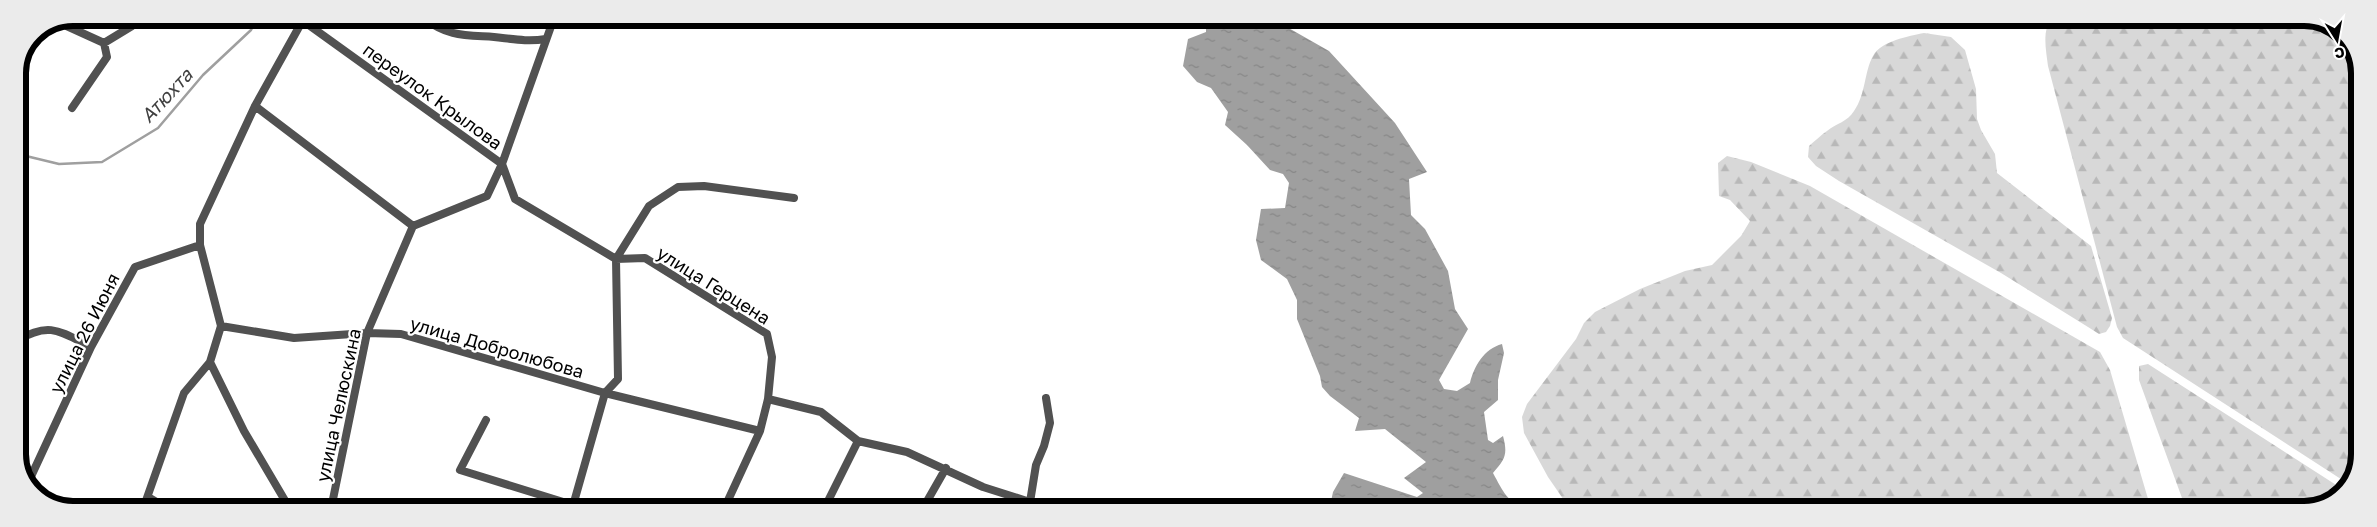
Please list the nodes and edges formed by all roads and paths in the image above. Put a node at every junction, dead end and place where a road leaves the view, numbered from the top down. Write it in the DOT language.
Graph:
graph roads {
  1 [pos="132,26"];
  2 [pos="298,26"];
  3 [pos="313,26"];
  4 [pos="435,26"];
  5 [pos="551,26"];
  6 [pos="68,27"];
  7 [pos="546,39"];
  8 [pos="104,43"];
  9 [pos="255,106"];
  10 [pos="72,108"];
  11 [pos="502,164"];
  12 [pos="794,198"];
  13 [pos="413,226"];
  14 [pos="200,245"];
  15 [pos="616,259"];
  16 [pos="221,326"];
  17 [pos="367,333"];
  18 [pos="26,336"];
  19 [pos="92,347"];
  20 [pos="210,362"];
  21 [pos="605,393"];
  22 [pos="1046,398"];
  23 [pos="768,399"];
  24 [pos="486,420"];
  25 [pos="760,431"];
  26 [pos="858,441"];
  27 [pos="946,468"];
  28 [pos="32,475"];
  29 [pos="148,497"];
  30 [pos="146,501"];
  31 [pos="155,501"];
  32 [pos="285,501"];
  33 [pos="333,501"];
  34 [pos="555,501"];
  35 [pos="575,501"];
  36 [pos="728,501"];
  37 [pos="828,501"];
  38 [pos="927,501"];
  39 [pos="1027,501"];
  40 [pos="1030,501"];
  1 -- 8 [label="street"];
  2 -- 9 [label="street"];
  3 -- 11 [label="street, переулок Крылова"];
  4 -- 7 [label="street"];
  5 -- 7 [label="street"];
  6 -- 8 [label="street"];
  7 -- 11 [label="street"];
  8 -- 10 [label="street"];
  9 -- 13 [label="street"];
  9 -- 14 [label="street"];
  11 -- 13 [label="street"];
  11 -- 15 [label="street"];
  12 -- 15 [label="street"];
  13 -- 17 [label="street, улица Челюскина"];
  14 -- 16 [label="street"];
  14 -- 19 [label="street, улица 26 Июня"];
  15 -- 21 [label="street"];
  15 -- 23 [label="street, улица Герцена"];
  16 -- 17 [label="street, улица Добролюбова"];
  16 -- 20 [label="street"];
  17 -- 21 [label="street, улица Добролюбова"];
  17 -- 33 [label="street, улица Челюскина"];
  18 -- 19 [label="street"];
  19 -- 28 [label="street, улица 26 Июня"];
  20 -- 29 [label="street"];
  20 -- 32 [label="street"];
  21 -- 25 [label="street, улица Добролюбова"];
  21 -- 35 [label="street"];
  22 -- 40 [label="street"];
  23 -- 25 [label="street, улица Герцена"];
  23 -- 26 [label="street"];
  24 -- 34 [label="street"];
  25 -- 36 [label="street, улица Герцена"];
  26 -- 27 [label="street"];
  26 -- 37 [label="street"];
  27 -- 38 [label="street"];
  27 -- 39 [label="street"];
  29 -- 30 [label="street"];
  29 -- 31 [label="street"];
}
